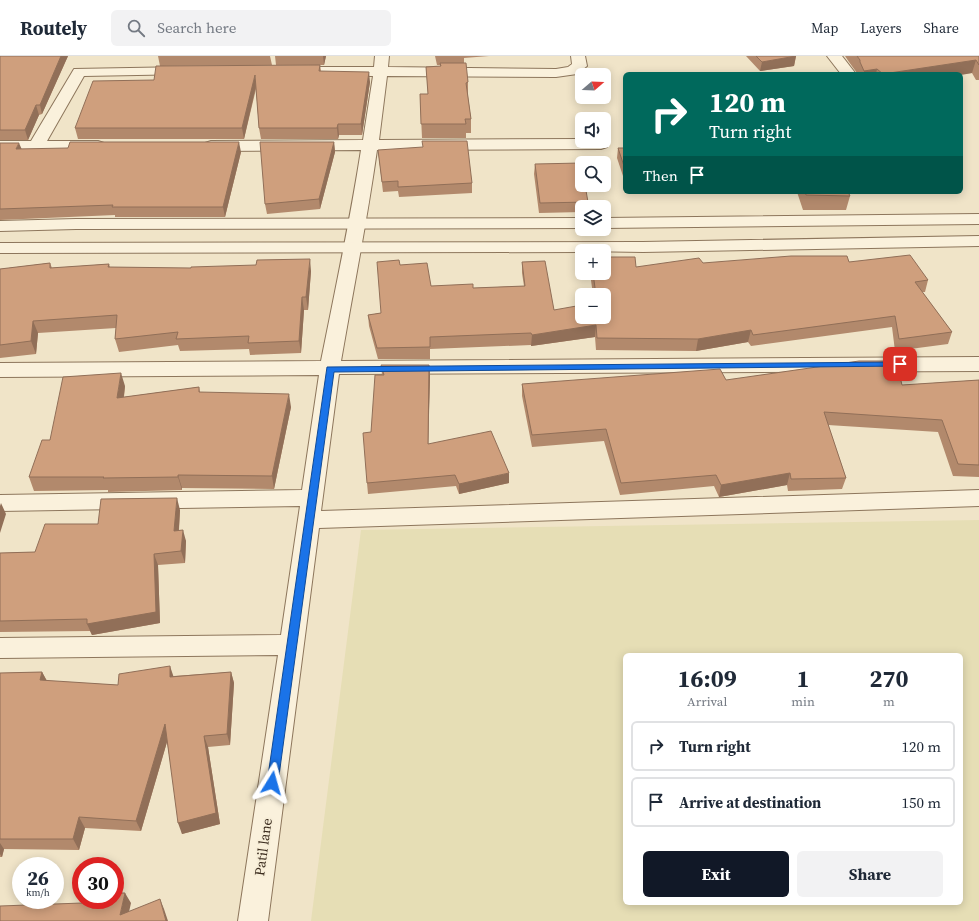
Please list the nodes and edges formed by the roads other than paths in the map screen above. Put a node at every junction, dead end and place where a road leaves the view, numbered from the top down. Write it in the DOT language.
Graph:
graph roads {
  1 [pos="578,56"];
  2 [pos="834,56"];
  3 [pos="382,63"];
  4 [pos="198,71"];
  5 [pos="278,71"];
  6 [pos="847,72"];
  7 [pos="575,144"];
  8 [pos="0,146"];
  9 [pos="36,146"];
  10 [pos="115,146"];
  11 [pos="195,146"];
  12 [pos="370,146"];
  13 [pos="979,219"];
  14 [pos="575,223"];
  15 [pos="611,223"];
  16 [pos="358,224"];
  17 [pos="0,226"];
  18 [pos="979,241"];
  19 [pos="352,246"];
  20 [pos="0,248"];
  21 [pos="979,364"];
  22 [pos="330,369"];
  23 [pos="0,370"];
  24 [pos="979,498"];
  25 [pos="0,502"];
  26 [pos="311,509"];
  27 [pos="292,645"];
  28 [pos="0,648"];
  29 [pos="253,921"];
  1 -- 3 [label="street"];
  2 -- 6 [label="street"];
  3 -- 5 [label="street"];
  3 -- 12 [label="street, Patil lane"];
  4 -- 9 [label="street"];
  7 -- 12 [label="street"];
  8 -- 9 [label="street"];
  9 -- 10 [label="street"];
  11 -- 12 [label="street"];
  12 -- 16 [label="street, Patil lane"];
  13 -- 15 [label="street"];
  14 -- 16 [label="street"];
  16 -- 17 [label="street"];
  16 -- 19 [label="street, Patil lane"];
  18 -- 19 [label="street"];
  19 -- 20 [label="street"];
  19 -- 22 [label="street, Patil lane"];
  21 -- 22 [label="street"];
  22 -- 23 [label="street"];
  22 -- 26 [label="street, Patil lane"];
  24 -- 26 [label="street"];
  25 -- 26 [label="street"];
  26 -- 27 [label="street, Patil lane"];
  27 -- 28 [label="street"];
  27 -- 29 [label="street, Patil lane"];
}
